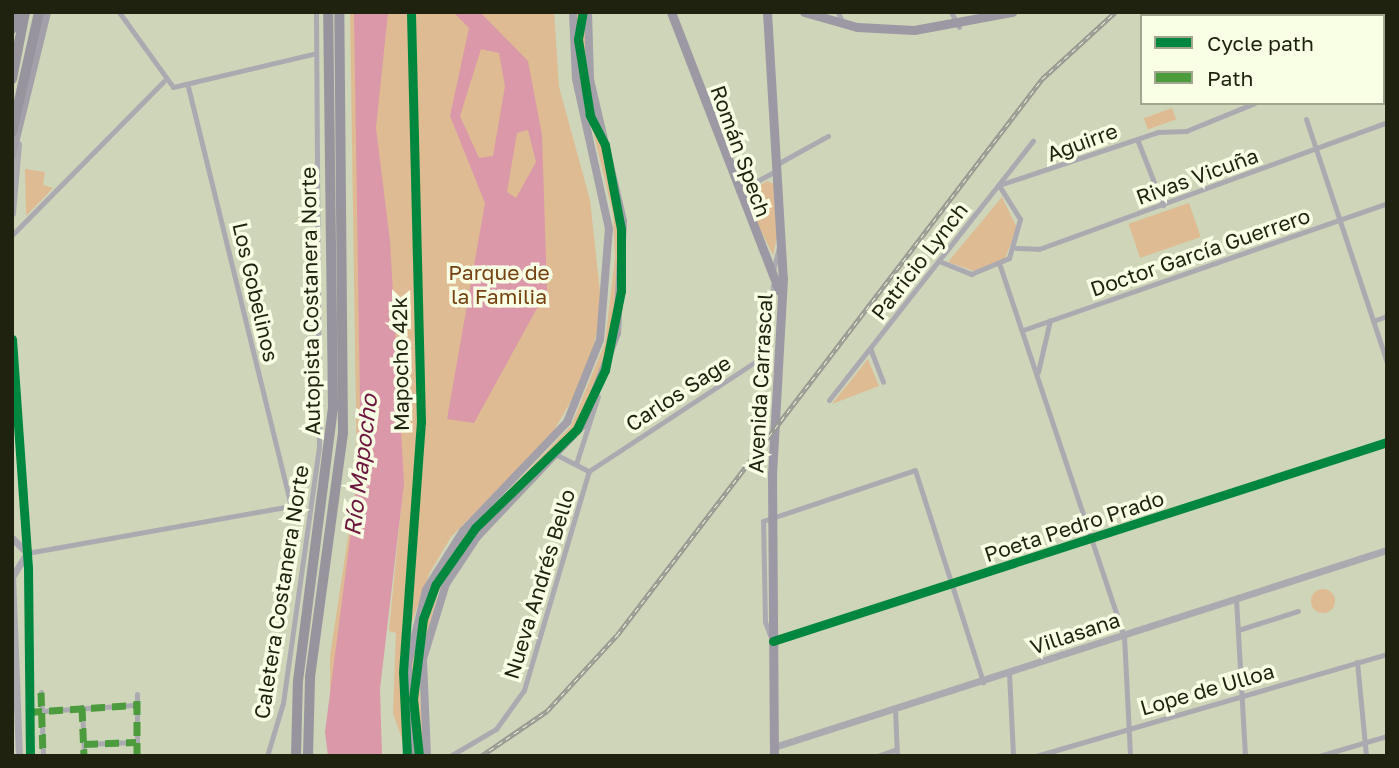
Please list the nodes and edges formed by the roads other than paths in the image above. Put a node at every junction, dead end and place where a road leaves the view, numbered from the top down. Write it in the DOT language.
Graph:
graph roads {
  1 [pos="16,12"];
  2 [pos="24,12"];
  3 [pos="38,12"];
  4 [pos="47,12"];
  5 [pos="119,12"];
  6 [pos="316,12"];
  7 [pos="328,12"];
  8 [pos="339,12"];
  9 [pos="573,12"];
  10 [pos="588,12"];
  11 [pos="671,12"];
  12 [pos="767,12"];
  13 [pos="804,12"];
  14 [pos="838,12"];
  15 [pos="951,12"];
  16 [pos="1012,12"];
  17 [pos="843,24"];
  18 [pos="959,27"];
  19 [pos="12,29"];
  20 [pos="313,54"];
  21 [pos="12,79"];
  22 [pos="164,81"];
  23 [pos="188,86"];
  24 [pos="1250,105"];
  25 [pos="1306,119"];
  26 [pos="1387,122"];
  27 [pos="16,134"];
  28 [pos="828,136"];
  29 [pos="1137,139"];
  30 [pos="1033,141"];
  31 [pos="1317,150"];
  32 [pos="12,155"];
  33 [pos="780,166"];
  34 [pos="999,185"];
  35 [pos="738,191"];
  36 [pos="1387,203"];
  37 [pos="1163,205"];
  38 [pos="12,213"];
  39 [pos="1340,219"];
  40 [pos="12,234"];
  41 [pos="1016,248"];
  42 [pos="939,261"];
  43 [pos="1000,266"];
  44 [pos="777,267"];
  45 [pos="1387,316"];
  46 [pos="1050,320"];
  47 [pos="1373,321"];
  48 [pos="1023,330"];
  49 [pos="12,339"];
  50 [pos="870,348"];
  51 [pos="1387,362"];
  52 [pos="1038,373"];
  53 [pos="883,382"];
  54 [pos="598,396"];
  55 [pos="829,400"];
  56 [pos="1387,442"];
  57 [pos="559,456"];
  58 [pos="576,464"];
  59 [pos="589,471"];
  60 [pos="15,479"];
  61 [pos="12,538"];
  62 [pos="1093,538"];
  63 [pos="1387,550"];
  64 [pos="27,553"];
  65 [pos="12,576"];
  66 [pos="951,584"];
  67 [pos="1236,599"];
  68 [pos="1298,611"];
  69 [pos="1238,630"];
  70 [pos="1124,636"];
  71 [pos="773,641"];
  72 [pos="13,648"];
  73 [pos="1387,654"];
  74 [pos="26,655"];
  75 [pos="1357,662"];
  76 [pos="1009,673"];
  77 [pos="983,681"];
  78 [pos="41,692"];
  79 [pos="137,694"];
  80 [pos="1242,695"];
  81 [pos="134,705"];
  82 [pos="82,707"];
  83 [pos="895,709"];
  84 [pos="42,711"];
  85 [pos="29,712"];
  86 [pos="17,713"];
  87 [pos="1129,728"];
  88 [pos="1387,736"];
  89 [pos="136,742"];
  90 [pos="1364,742"];
  91 [pos="84,744"];
  92 [pos="774,752"];
  93 [pos="897,753"];
  94 [pos="19,756"];
  95 [pos="30,756"];
  96 [pos="43,756"];
  97 [pos="84,756"];
  98 [pos="137,756"];
  99 [pos="267,756"];
  100 [pos="296,756"];
  101 [pos="308,756"];
  102 [pos="412,756"];
  103 [pos="426,756"];
  104 [pos="450,756"];
  105 [pos="877,756"];
  106 [pos="1013,756"];
  107 [pos="1036,756"];
  108 [pos="1130,756"];
  109 [pos="1245,756"];
  110 [pos="1319,756"];
  111 [pos="1366,756"];
  1 -- 19 [label="highway"];
  2 -- 21 [label="highway"];
  3 -- 27 [label="highway"];
  4 -- 27 [label="main road"];
  5 -- 22 [label="street"];
  6 -- 20 [label="street, Caletera Costanera Norte"];
  7 -- 100 [label="highway, Autopista Costanera Norte"];
  8 -- 101 [label="highway, Autopista Costanera Norte"];
  9 -- 102 [label="main road"];
  10 -- 54 [label="main road"];
  11 -- 35 [label="main road, Román Spech"];
  12 -- 33 [label="main road, Avenida Carrascal"];
  13 -- 17 [label="main road"];
  14 -- 17 [label="street"];
  15 -- 18 [label="street"];
  16 -- 18 [label="main road"];
  17 -- 18 [label="main road"];
  20 -- 23 [label="street"];
  20 -- 99 [label="street, Caletera Costanera Norte"];
  22 -- 23 [label="street"];
  22 -- 40 [label="street"];
  23 -- 64 [label="street, Los Gobelinos"];
  24 -- 29 [label="street, Aguirre"];
  25 -- 31 [label="street"];
  26 -- 31 [label="street, Rivas Vicuña"];
  27 -- 32 [label="main road"];
  27 -- 38 [label="street"];
  28 -- 33 [label="street"];
  29 -- 34 [label="street, Aguirre"];
  29 -- 37 [label="street"];
  30 -- 34 [label="street, Patricio Lynch"];
  31 -- 37 [label="street, Rivas Vicuña"];
  31 -- 39 [label="street"];
  33 -- 35 [label="street"];
  33 -- 44 [label="main road, Avenida Carrascal"];
  34 -- 41 [label="street"];
  34 -- 42 [label="street, Patricio Lynch"];
  35 -- 44 [label="main road, Román Spech"];
  36 -- 39 [label="street, Doctor García Guerrero"];
  37 -- 41 [label="street, Rivas Vicuña"];
  39 -- 46 [label="street, Doctor García Guerrero"];
  39 -- 47 [label="street"];
  41 -- 43 [label="street"];
  42 -- 43 [label="street"];
  42 -- 50 [label="street, Patricio Lynch"];
  43 -- 48 [label="street"];
  44 -- 59 [label="street, Carlos Sage"];
  44 -- 71 [label="main road, Avenida Carrascal"];
  45 -- 47 [label="street"];
  46 -- 48 [label="street, Doctor García Guerrero"];
  46 -- 52 [label="street"];
  47 -- 51 [label="street"];
  48 -- 52 [label="street"];
  49 -- 60 [label="street"];
  50 -- 53 [label="street"];
  50 -- 55 [label="street, Patricio Lynch"];
  52 -- 62 [label="street"];
  54 -- 57 [label="main road"];
  54 -- 58 [label="street, Carlos Sage"];
  56 -- 62 [label="street, Poeta Pedro Prado"];
  57 -- 58 [label="street"];
  57 -- 103 [label="main road"];
  58 -- 59 [label="street"];
  59 -- 104 [label="street, Nueva Andrés Bello"];
  60 -- 64 [label="street"];
  61 -- 64 [label="street"];
  62 -- 66 [label="street, Poeta Pedro Prado"];
  62 -- 70 [label="street"];
  63 -- 67 [label="street, Villasana"];
  64 -- 65 [label="street"];
  64 -- 74 [label="street"];
  65 -- 72 [label="street"];
  66 -- 71 [label="street, Poeta Pedro Prado"];
  66 -- 71 [label="street"];
  66 -- 77 [label="street"];
  67 -- 69 [label="street"];
  67 -- 70 [label="street, Villasana"];
  68 -- 69 [label="street"];
  69 -- 80 [label="street"];
  70 -- 76 [label="street, Villasana"];
  70 -- 87 [label="street"];
  71 -- 92 [label="main road, Avenida Carrascal"];
  72 -- 74 [label="street"];
  72 -- 86 [label="street"];
  73 -- 75 [label="street, Lope de Ulloa"];
  74 -- 85 [label="street"];
  75 -- 80 [label="street, Lope de Ulloa"];
  75 -- 90 [label="street"];
  76 -- 77 [label="street, Villasana"];
  76 -- 106 [label="street"];
  77 -- 83 [label="street, Villasana"];
  78 -- 84 [label="street"];
  79 -- 81 [label="street"];
  80 -- 87 [label="street, Lope de Ulloa"];
  80 -- 109 [label="street"];
  81 -- 82 [label="street"];
  81 -- 89 [label="street"];
  82 -- 84 [label="street"];
  82 -- 91 [label="street"];
  83 -- 92 [label="street, Villasana"];
  83 -- 93 [label="street"];
  84 -- 85 [label="street"];
  84 -- 96 [label="street"];
  85 -- 86 [label="street"];
  85 -- 95 [label="street"];
  86 -- 94 [label="street"];
  87 -- 107 [label="street, Lope de Ulloa"];
  87 -- 108 [label="street"];
  88 -- 90 [label="street"];
  89 -- 91 [label="street"];
  89 -- 98 [label="street"];
  90 -- 110 [label="street"];
  90 -- 111 [label="street"];
  91 -- 97 [label="street"];
  93 -- 105 [label="street"];
}
